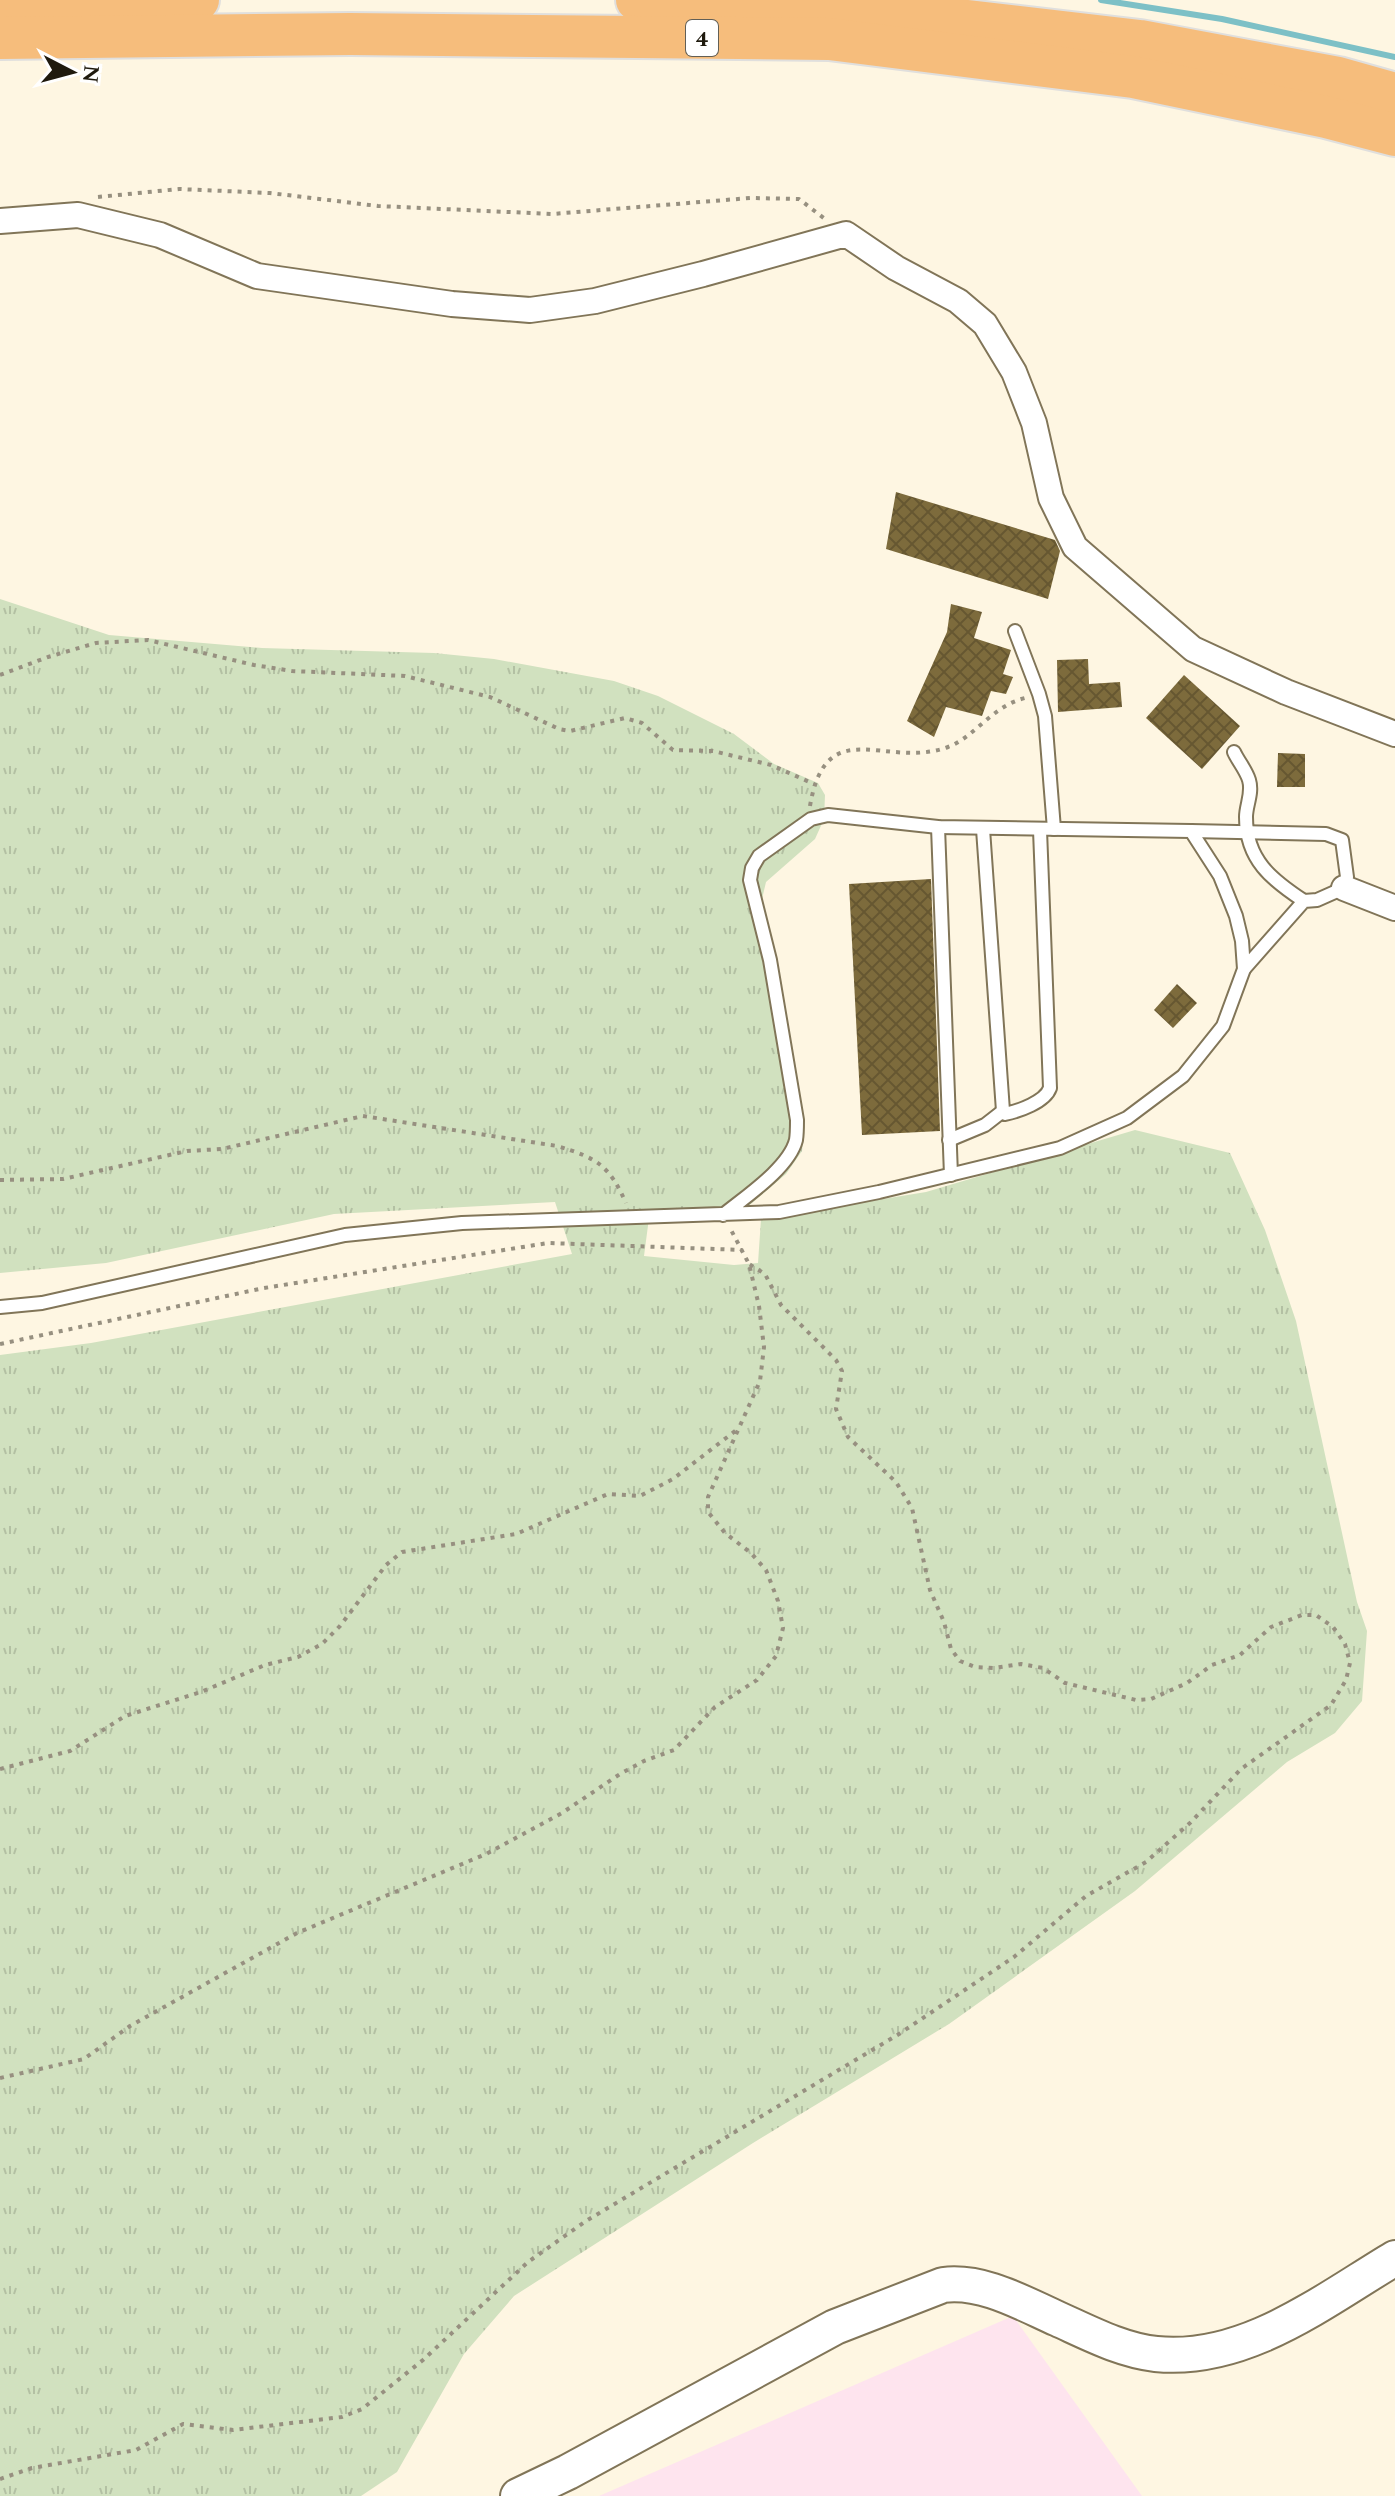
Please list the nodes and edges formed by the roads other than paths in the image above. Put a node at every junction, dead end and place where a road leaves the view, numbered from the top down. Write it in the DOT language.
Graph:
graph roads {
  1 [pos="198,0"];
  2 [pos="637,0"];
  3 [pos="0,2"];
  4 [pos="0,38"];
  5 [pos="1395,94"];
  6 [pos="1395,135"];
  7 [pos="0,221"];
  8 [pos="1015,631"];
  9 [pos="1395,734"];
  10 [pos="1234,752"];
  11 [pos="938,827"];
  12 [pos="983,829"];
  13 [pos="1054,829"];
  14 [pos="1040,830"];
  15 [pos="1191,831"];
  16 [pos="1248,831"];
  17 [pos="1344,888"];
  18 [pos="1304,901"];
  19 [pos="1395,908"];
  20 [pos="1244,969"];
  21 [pos="1003,1111"];
  22 [pos="949,1140"];
  23 [pos="951,1175"];
  24 [pos="723,1215"];
  25 [pos="0,1307"];
  26 [pos="1395,2258"];
  27 [pos="518,2496"];
  1 -- 3 [label="highway"];
  2 -- 5 [label="highway, 4"];
  4 -- 6 [label="highway, 4"];
  7 -- 9 [label="street"];
  8 -- 13 [label="lane"];
  10 -- 16 [label="lane"];
  11 -- 12 [label="lane"];
  11 -- 22 [label="lane"];
  11 -- 24 [label="lane"];
  12 -- 14 [label="lane"];
  12 -- 21 [label="lane"];
  13 -- 14 [label="lane"];
  13 -- 15 [label="lane"];
  14 -- 21 [label="lane"];
  15 -- 16 [label="lane"];
  15 -- 20 [label="lane"];
  16 -- 17 [label="lane"];
  16 -- 18 [label="lane"];
  17 -- 18 [label="lane"];
  17 -- 19 [label="street"];
  18 -- 20 [label="lane"];
  20 -- 23 [label="lane"];
  21 -- 22 [label="lane"];
  22 -- 23 [label="lane"];
  23 -- 24 [label="lane"];
  24 -- 25 [label="lane"];
  26 -- 27 [label="main road"];
}
